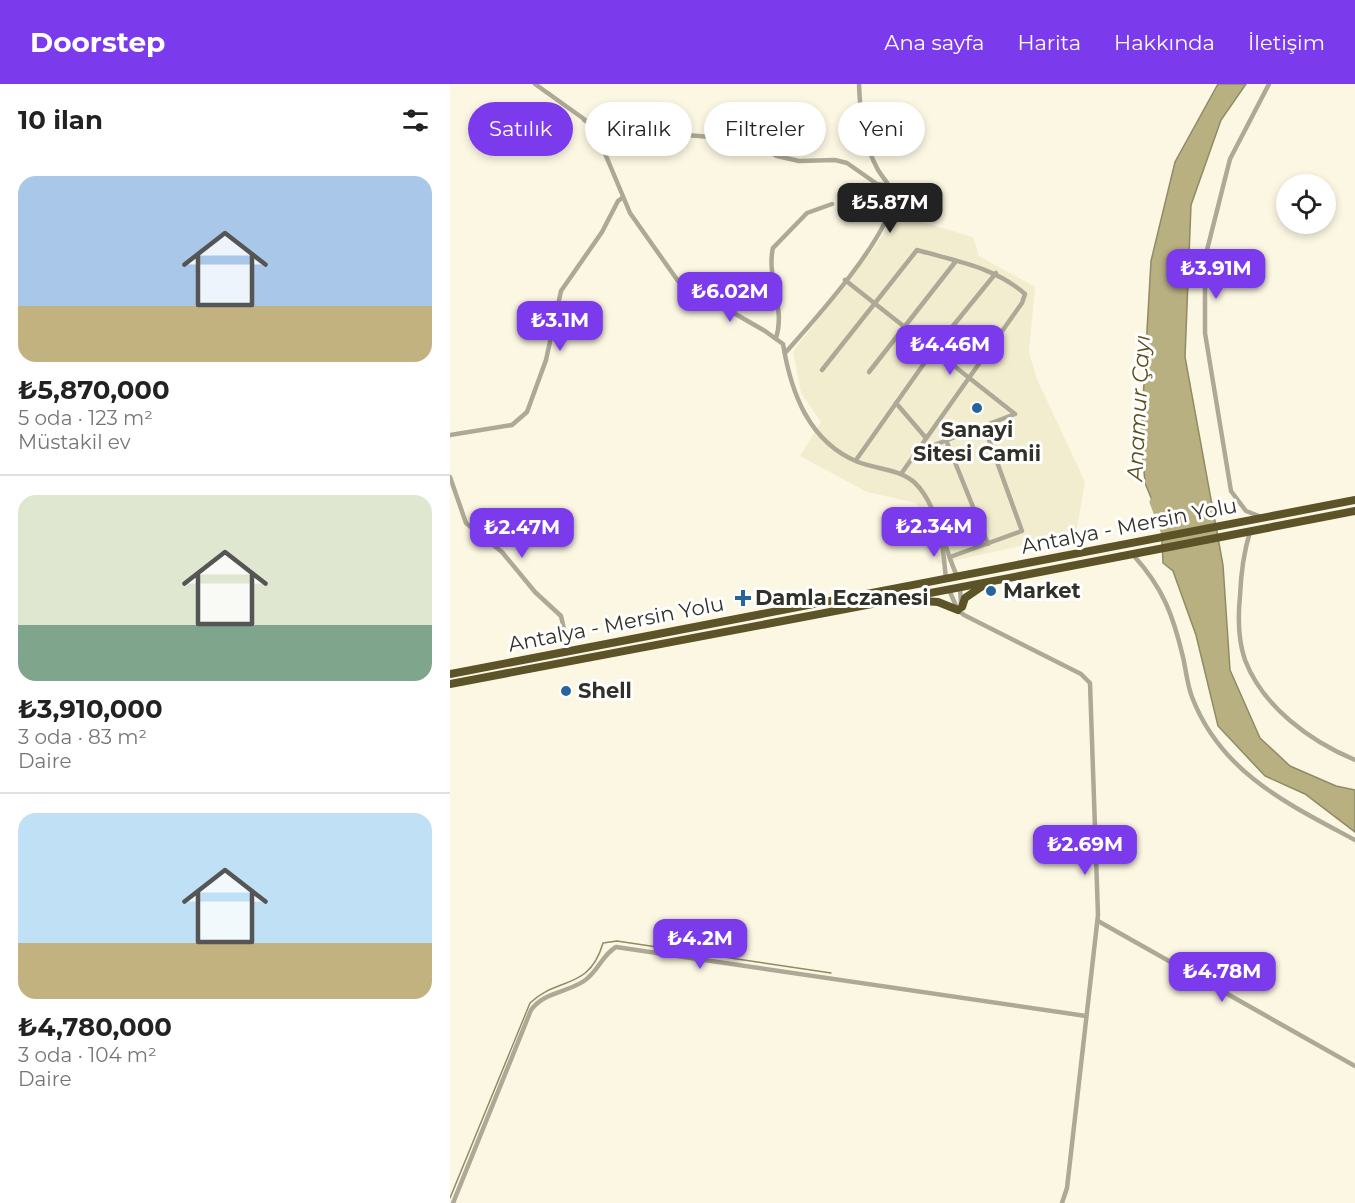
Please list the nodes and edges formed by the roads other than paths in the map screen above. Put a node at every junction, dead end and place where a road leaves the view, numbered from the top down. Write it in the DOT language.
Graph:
graph roads {
  1 [pos="535,84"];
  2 [pos="859,84"];
  3 [pos="1269,84"];
  4 [pos="584,119"];
  5 [pos="889,186"];
  6 [pos="622,198"];
  7 [pos="832,204"];
  8 [pos="956,261"];
  9 [pos="996,273"];
  10 [pos="845,280"];
  11 [pos="875,303"];
  12 [pos="905,326"];
  13 [pos="776,338"];
  14 [pos="935,348"];
  15 [pos="785,353"];
  16 [pos="822,370"];
  17 [pos="869,372"];
  18 [pos="969,377"];
  19 [pos="896,403"];
  20 [pos="984,426"];
  21 [pos="450,435"];
  22 [pos="926,438"];
  23 [pos="946,440"];
  24 [pos="916,452"];
  25 [pos="856,460"];
  26 [pos="901,474"];
  27 [pos="450,477"];
  28 [pos="1355,500"];
  29 [pos="1355,511"];
  30 [pos="1264,518"];
  31 [pos="1247,533"];
  32 [pos="941,535"];
  33 [pos="988,544"];
  34 [pos="1137,555"];
  35 [pos="950,557"];
  36 [pos="958,577"];
  37 [pos="946,579"];
  38 [pos="990,582"];
  39 [pos="960,587"];
  40 [pos="949,589"];
  41 [pos="894,599"];
  42 [pos="961,611"];
  43 [pos="569,651"];
  44 [pos="450,674"];
  45 [pos="450,684"];
  46 [pos="1355,760"];
  47 [pos="1355,840"];
  48 [pos="1098,921"];
  49 [pos="1086,1016"];
  50 [pos="1355,1066"];
  51 [pos="453,1203"];
  52 [pos="1062,1203"];
  1 -- 4 [label="street"];
  2 -- 5 [label="street"];
  3 -- 30 [label="street"];
  4 -- 5 [label="street"];
  4 -- 6 [label="street"];
  5 -- 10 [label="street"];
  6 -- 13 [label="street"];
  6 -- 21 [label="street"];
  7 -- 13 [label="street"];
  8 -- 9 [label="street"];
  8 -- 11 [label="street"];
  8 -- 12 [label="street"];
  9 -- 14 [label="street"];
  9 -- 18 [label="street"];
  10 -- 11 [label="street"];
  10 -- 15 [label="street"];
  11 -- 12 [label="street"];
  11 -- 16 [label="street"];
  12 -- 14 [label="street"];
  12 -- 17 [label="street"];
  13 -- 15 [label="street"];
  14 -- 18 [label="street"];
  14 -- 19 [label="street"];
  15 -- 25 [label="street"];
  18 -- 20 [label="street"];
  18 -- 22 [label="street"];
  19 -- 22 [label="street"];
  19 -- 25 [label="street"];
  20 -- 23 [label="street"];
  20 -- 33 [label="street"];
  22 -- 24 [label="street"];
  23 -- 24 [label="street"];
  23 -- 33 [label="street"];
  24 -- 26 [label="street"];
  25 -- 26 [label="street"];
  26 -- 32 [label="street"];
  27 -- 43 [label="street"];
  28 -- 30 [label="highway, Antalya - Mersin Yolu"];
  29 -- 31 [label="highway, Antalya - Mersin Yolu"];
  30 -- 36 [label="highway, Antalya - Mersin Yolu"];
  31 -- 34 [label="highway, Antalya - Mersin Yolu"];
  31 -- 46 [label="street"];
  32 -- 35 [label="street"];
  32 -- 37 [label="street"];
  33 -- 35 [label="street"];
  34 -- 38 [label="highway, Antalya - Mersin Yolu"];
  34 -- 47 [label="street"];
  35 -- 36 [label="street"];
  36 -- 37 [label="highway, Antalya - Mersin Yolu"];
  36 -- 39 [label="highway"];
  37 -- 40 [label="highway"];
  37 -- 43 [label="highway, Antalya - Mersin Yolu"];
  38 -- 39 [label="highway, Antalya - Mersin Yolu"];
  38 -- 42 [label="highway"];
  39 -- 40 [label="highway, Antalya - Mersin Yolu"];
  39 -- 42 [label="street"];
  40 -- 41 [label="highway, Antalya - Mersin Yolu"];
  40 -- 42 [label="street"];
  41 -- 42 [label="highway"];
  41 -- 45 [label="highway, Antalya - Mersin Yolu"];
  42 -- 48 [label="street"];
  43 -- 44 [label="highway, Antalya - Mersin Yolu"];
  48 -- 49 [label="street"];
  48 -- 50 [label="street"];
  49 -- 51 [label="street"];
  49 -- 52 [label="street"];
}
